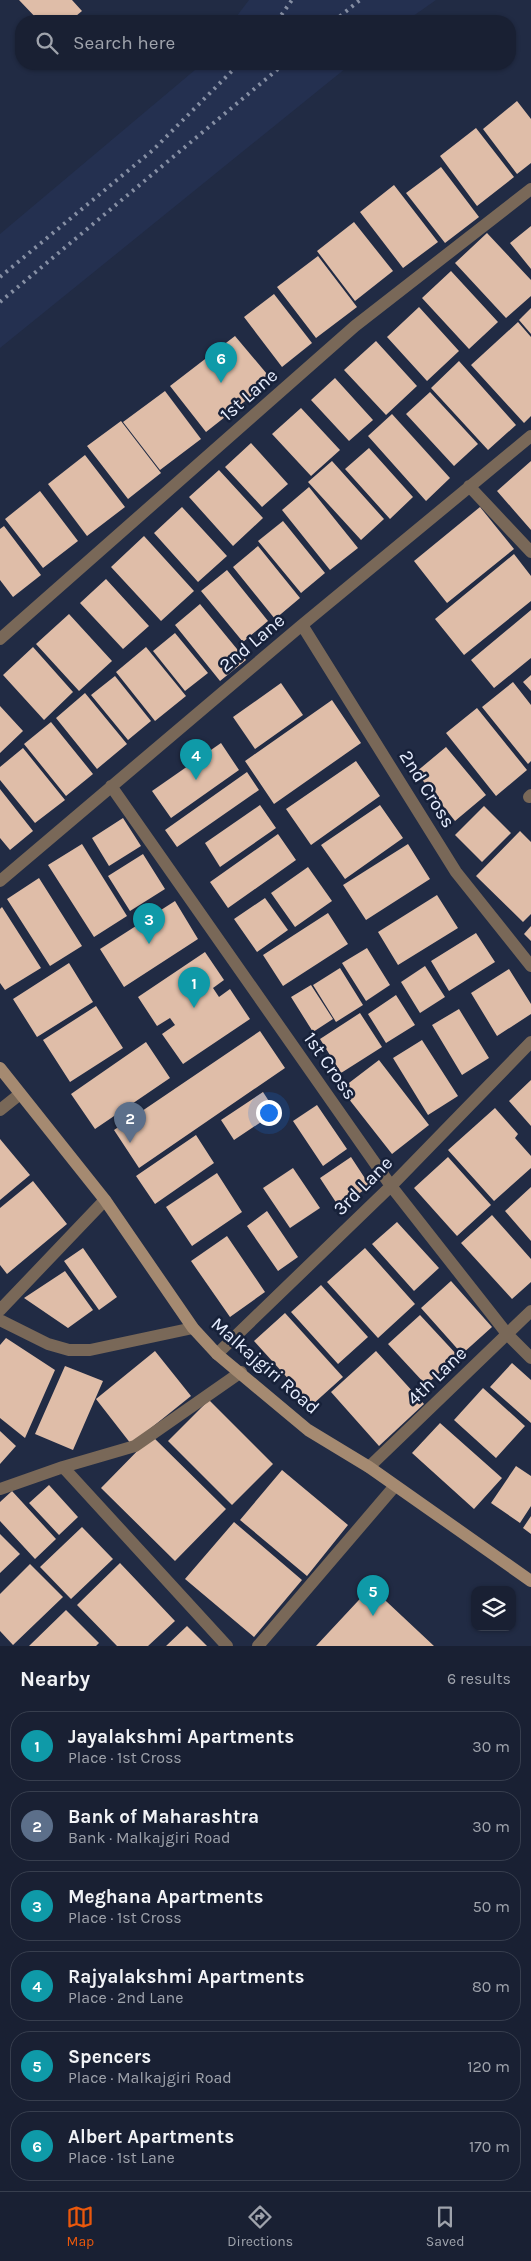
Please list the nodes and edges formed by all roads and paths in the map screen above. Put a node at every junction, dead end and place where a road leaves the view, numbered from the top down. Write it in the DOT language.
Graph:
graph roads {
  1 [pos="531,189"];
  2 [pos="531,436"];
  3 [pos="469,486"];
  4 [pos="531,552"];
  5 [pos="302,625"];
  6 [pos="0,639"];
  7 [pos="111,786"];
  8 [pos="0,881"];
  9 [pos="531,966"];
  10 [pos="531,1042"];
  11 [pos="0,1068"];
  12 [pos="20,1094"];
  13 [pos="0,1110"];
  14 [pos="391,1186"];
  15 [pos="105,1200"];
  16 [pos="0,1310"];
  17 [pos="531,1311"];
  18 [pos="0,1320"];
  19 [pos="193,1328"];
  20 [pos="508,1335"];
  21 [pos="218,1354"];
  22 [pos="531,1358"];
  23 [pos="241,1372"];
  24 [pos="63,1466"];
  25 [pos="369,1467"];
  26 [pos="394,1487"];
  27 [pos="0,1489"];
  28 [pos="531,1581"];
  29 [pos="227,1646"];
  30 [pos="258,1646"];
  1 -- 6 [label="street, 1st Lane"];
  2 -- 3 [label="street, 2nd Lane"];
  3 -- 4 [label="street"];
  3 -- 5 [label="street, 2nd Lane"];
  5 -- 7 [label="street, 2nd Lane"];
  5 -- 9 [label="street, 2nd Cross"];
  7 -- 8 [label="street, 2nd Lane"];
  7 -- 14 [label="street, 1st Cross"];
  10 -- 14 [label="street, 3rd Lane"];
  11 -- 12 [label="main road, Malkajgiri Road"];
  12 -- 13 [label="street"];
  12 -- 15 [label="main road, Malkajgiri Road"];
  14 -- 20 [label="street, 1st Cross"];
  14 -- 21 [label="street, 3rd Lane"];
  15 -- 16 [label="street"];
  15 -- 19 [label="main road, Malkajgiri Road"];
  17 -- 20 [label="street, 4th Lane"];
  18 -- 19 [label="street"];
  19 -- 21 [label="main road, Malkajgiri Road"];
  20 -- 22 [label="street, 1st Cross"];
  20 -- 25 [label="street, 4th Lane"];
  21 -- 23 [label="main road, Malkajgiri Road"];
  23 -- 24 [label="street"];
  23 -- 25 [label="main road, Malkajgiri Road"];
  24 -- 27 [label="street"];
  24 -- 29 [label="street"];
  25 -- 26 [label="main road, Malkajgiri Road"];
  26 -- 28 [label="main road, Malkajgiri Road"];
  26 -- 30 [label="street"];
}
